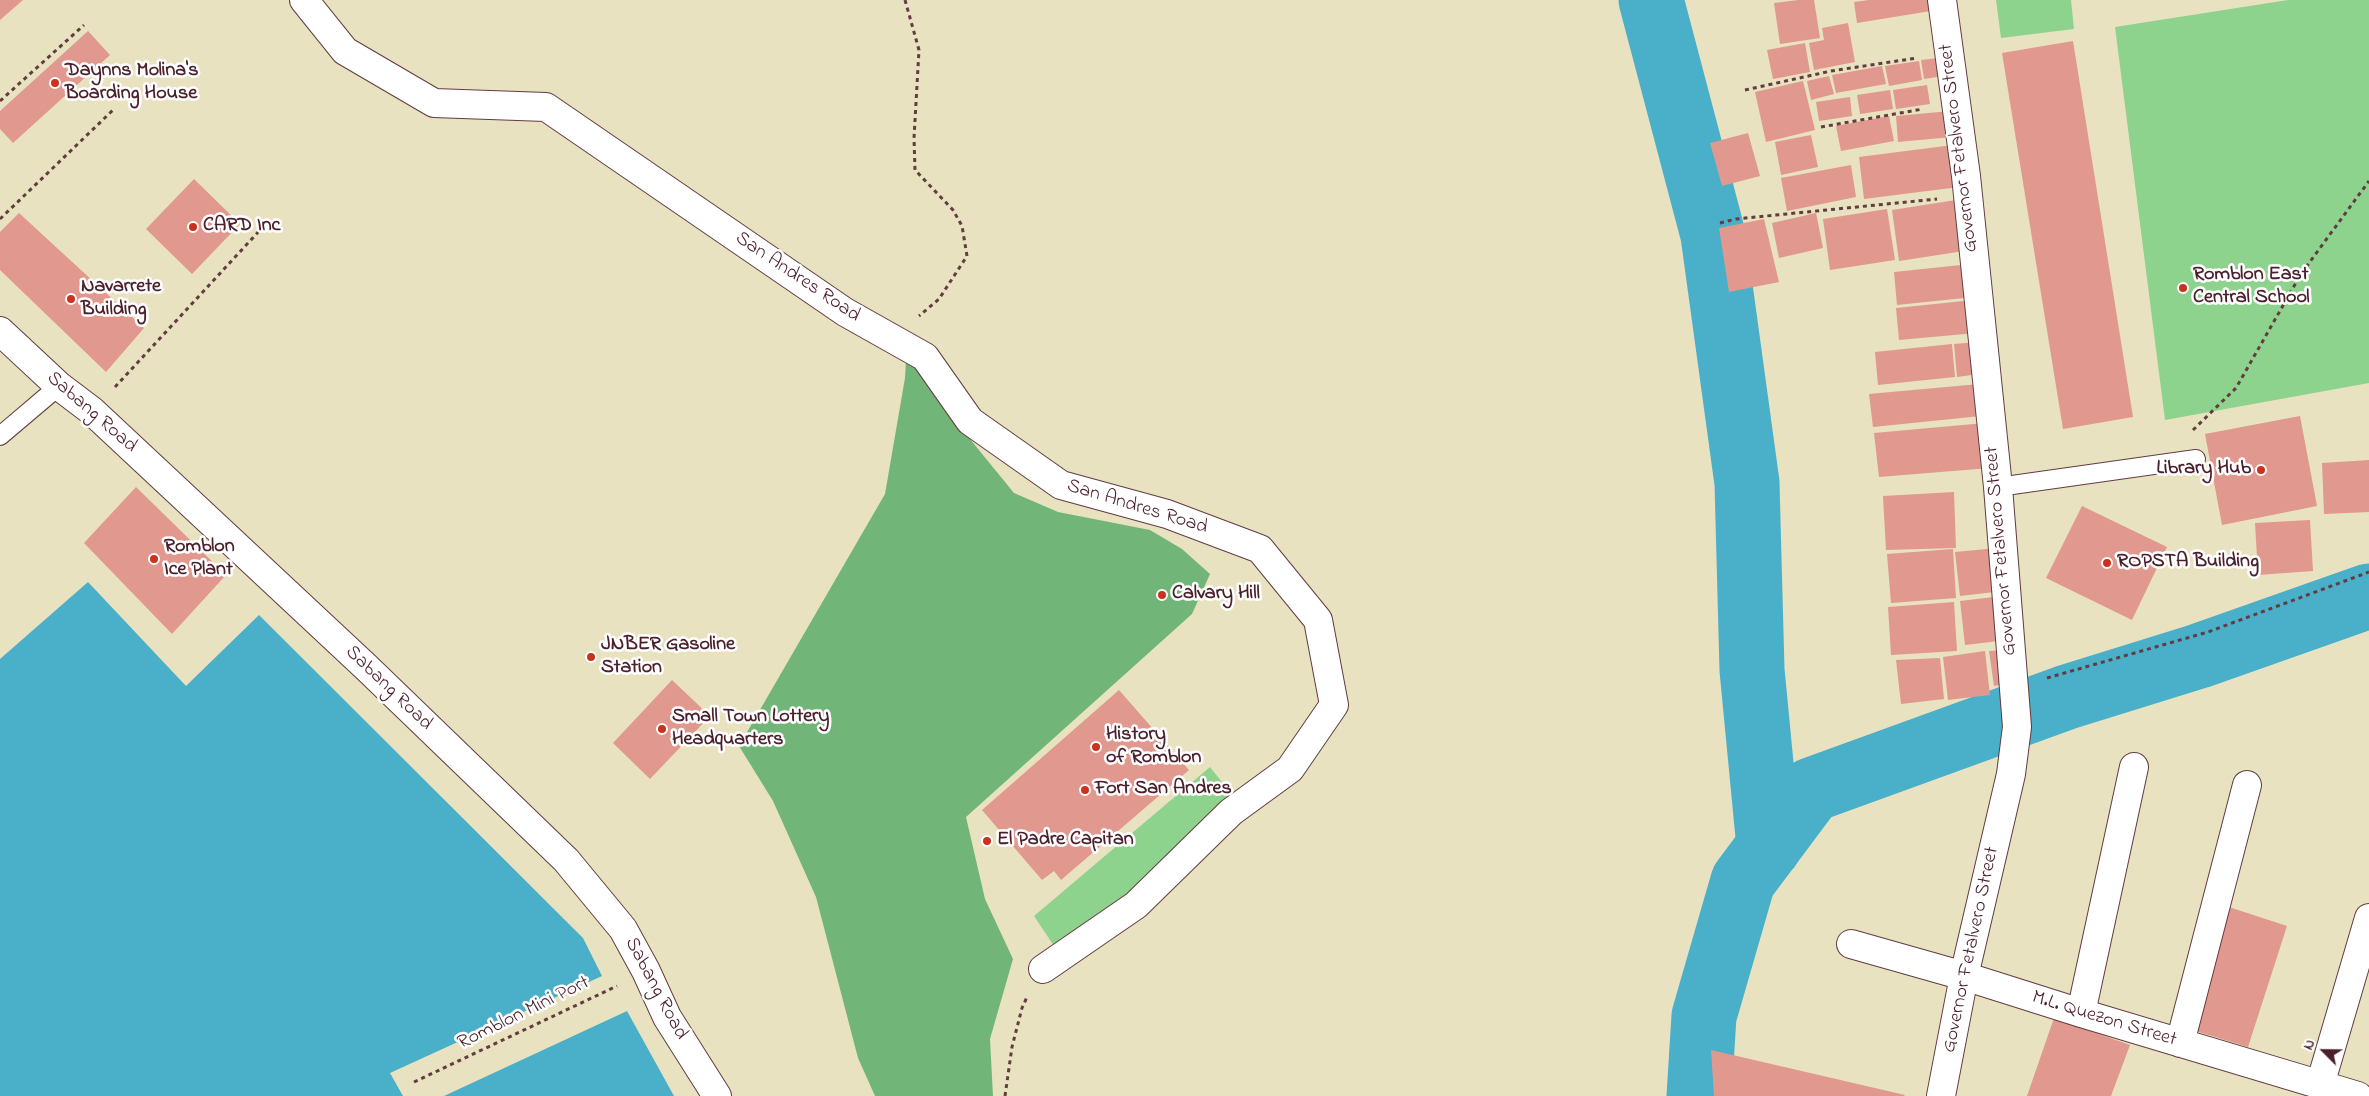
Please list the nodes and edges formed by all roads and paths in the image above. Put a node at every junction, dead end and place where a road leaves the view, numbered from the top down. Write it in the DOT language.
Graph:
graph roads {
  1 [pos="304,0"];
  2 [pos="905,0"];
  3 [pos="1942,0"];
  4 [pos="84,25"];
  5 [pos="1949,53"];
  6 [pos="1745,90"];
  7 [pos="0,101"];
  8 [pos="1956,104"];
  9 [pos="113,110"];
  10 [pos="1820,127"];
  11 [pos="2369,181"];
  12 [pos="1967,195"];
  13 [pos="0,218"];
  14 [pos="1720,223"];
  15 [pos="261,229"];
  16 [pos="0,330"];
  17 [pos="892,339"];
  18 [pos="59,386"];
  19 [pos="92,411"];
  20 [pos="0,436"];
  21 [pos="2196,459"];
  22 [pos="1998,487"];
  23 [pos="2369,572"];
  24 [pos="2012,688"];
  25 [pos="2134,767"];
  26 [pos="2247,785"];
  27 [pos="2369,918"];
  28 [pos="1851,944"];
  29 [pos="1043,969"];
  30 [pos="646,971"];
  31 [pos="1964,976"];
  32 [pos="2081,1013"];
  33 [pos="2180,1043"];
  34 [pos="414,1082"];
  35 [pos="2320,1085"];
  36 [pos="717,1096"];
  37 [pos="1005,1096"];
  38 [pos="1941,1096"];
  39 [pos="2358,1096"];
  1 -- 17 [label="street, San Andres Road"];
  2 -- 17 [label="path"];
  3 -- 5 [label="street, Governor Fetalvero Street"];
  4 -- 7 [label="path"];
  5 -- 6 [label="path"];
  5 -- 8 [label="street, Governor Fetalvero Street"];
  8 -- 10 [label="path"];
  8 -- 12 [label="street, Governor Fetalvero Street"];
  9 -- 13 [label="path"];
  11 -- 21 [label="path"];
  12 -- 14 [label="path"];
  12 -- 22 [label="street, Governor Fetalvero Street"];
  15 -- 19 [label="path"];
  16 -- 18 [label="street, Sabang Road"];
  17 -- 29 [label="street, San Andres Road"];
  18 -- 19 [label="street, Sabang Road"];
  18 -- 20 [label="lane"];
  19 -- 30 [label="street, Sabang Road"];
  21 -- 22 [label="lane"];
  22 -- 24 [label="street, Governor Fetalvero Street"];
  23 -- 24 [label="path"];
  24 -- 31 [label="street, Governor Fetalvero Street"];
  25 -- 32 [label="street"];
  26 -- 33 [label="street"];
  27 -- 35 [label="street"];
  28 -- 31 [label="street, M.L. Quezon Street"];
  29 -- 37 [label="path"];
  30 -- 34 [label="path, Romblon Mini Port"];
  30 -- 36 [label="street, Sabang Road"];
  31 -- 32 [label="street, M.L. Quezon Street"];
  31 -- 38 [label="street, Governor Fetalvero Street"];
  32 -- 33 [label="street, M.L. Quezon Street"];
  33 -- 35 [label="street, M.L. Quezon Street"];
  35 -- 39 [label="street, M.L. Quezon Street"];
}
